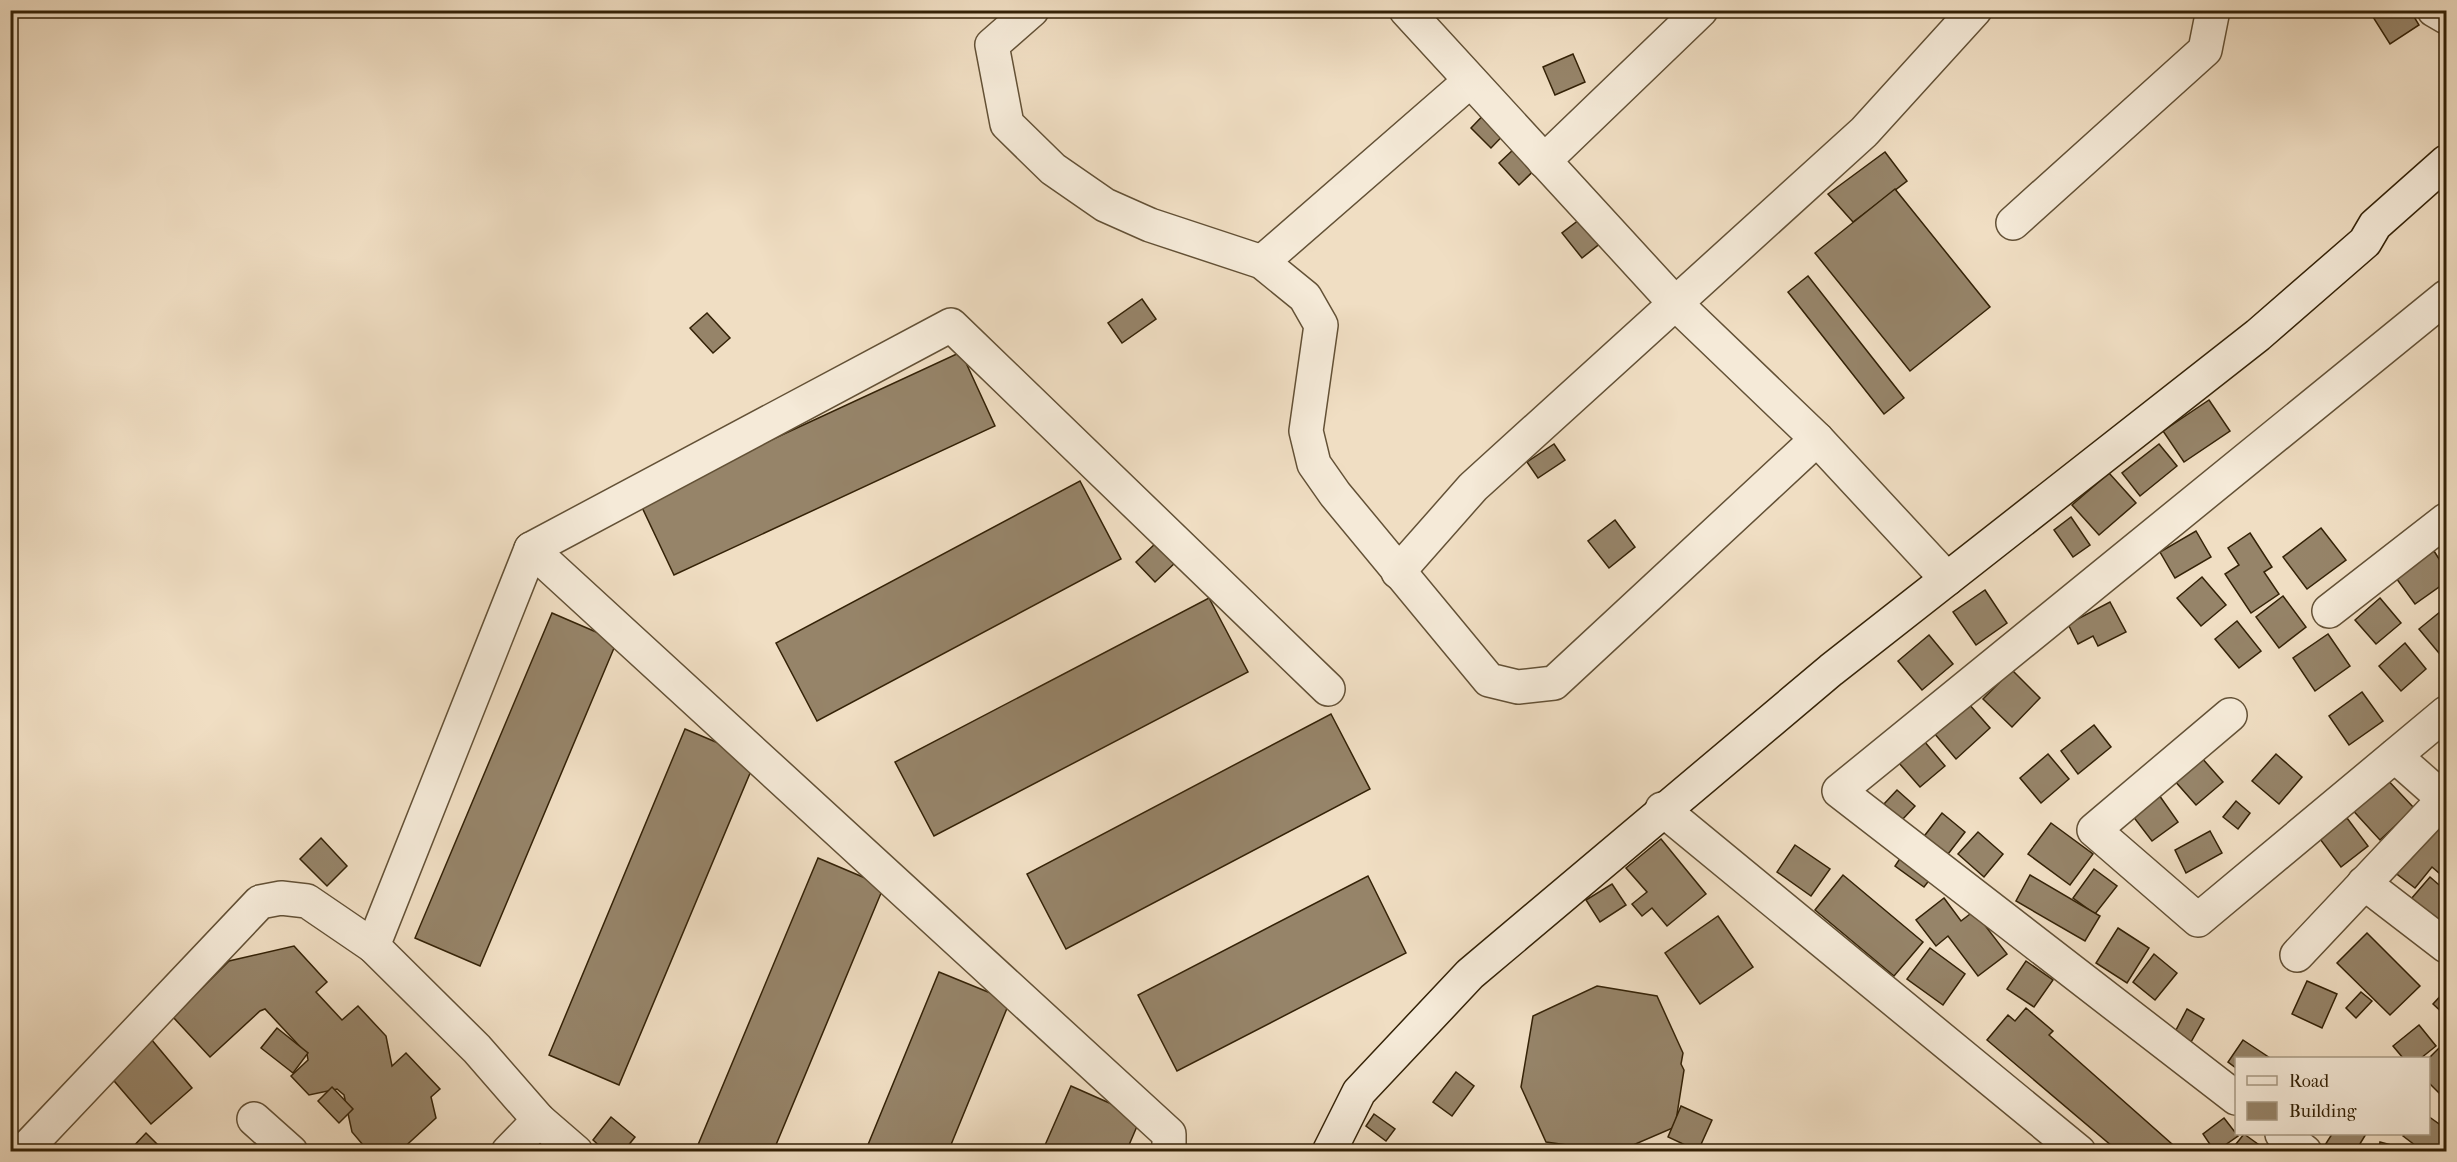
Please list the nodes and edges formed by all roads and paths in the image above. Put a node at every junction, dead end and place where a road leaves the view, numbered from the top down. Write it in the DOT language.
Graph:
graph roads {
  1 [pos="1032,10"];
  2 [pos="1406,10"];
  3 [pos="1701,10"];
  4 [pos="1975,10"];
  5 [pos="2213,10"];
  6 [pos="2434,10"];
  7 [pos="2446,16"];
  8 [pos="1470,81"];
  9 [pos="1544,161"];
  10 [pos="2446,162"];
  11 [pos="2013,223"];
  12 [pos="1262,262"];
  13 [pos="2446,297"];
  14 [pos="1674,302"];
  15 [pos="1817,439"];
  16 [pos="2446,519"];
  17 [pos="531,549"];
  18 [pos="1398,572"];
  19 [pos="1947,579"];
  20 [pos="2329,611"];
  21 [pos="1328,688"];
  22 [pos="2446,713"];
  23 [pos="2230,715"];
  24 [pos="2395,756"];
  25 [pos="2445,800"];
  26 [pos="1662,809"];
  27 [pos="2364,883"];
  28 [pos="373,946"];
  29 [pos="2446,946"];
  30 [pos="2297,955"];
  31 [pos="2235,1097"];
  32 [pos="254,1119"];
  33 [pos="539,1120"];
  34 [pos="2283,1135"];
  35 [pos="23,1152"];
  36 [pos="291,1152"];
  37 [pos="508,1152"];
  38 [pos="576,1152"];
  39 [pos="1169,1152"];
  40 [pos="1329,1152"];
  41 [pos="2079,1152"];
  42 [pos="2306,1152"];
  1 -- 12 [label="street"];
  2 -- 8 [label="street"];
  3 -- 9 [label="street"];
  4 -- 14 [label="street"];
  5 -- 11 [label="street"];
  6 -- 7 [label="street"];
  8 -- 9 [label="street"];
  8 -- 12 [label="street"];
  9 -- 14 [label="street"];
  10 -- 19 [label="street"];
  12 -- 18 [label="street"];
  13 -- 31 [label="street"];
  14 -- 15 [label="street"];
  14 -- 18 [label="street"];
  15 -- 18 [label="street"];
  15 -- 19 [label="street"];
  16 -- 20 [label="street"];
  17 -- 21 [label="street"];
  17 -- 28 [label="street"];
  17 -- 39 [label="street"];
  19 -- 26 [label="street"];
  22 -- 24 [label="street"];
  23 -- 24 [label="street"];
  24 -- 25 [label="street"];
  25 -- 27 [label="street"];
  26 -- 40 [label="street"];
  26 -- 41 [label="street"];
  27 -- 29 [label="street"];
  27 -- 30 [label="street"];
  28 -- 33 [label="street"];
  28 -- 35 [label="street"];
  32 -- 36 [label="street"];
  33 -- 37 [label="street"];
  33 -- 38 [label="street"];
  34 -- 42 [label="street"];
}
